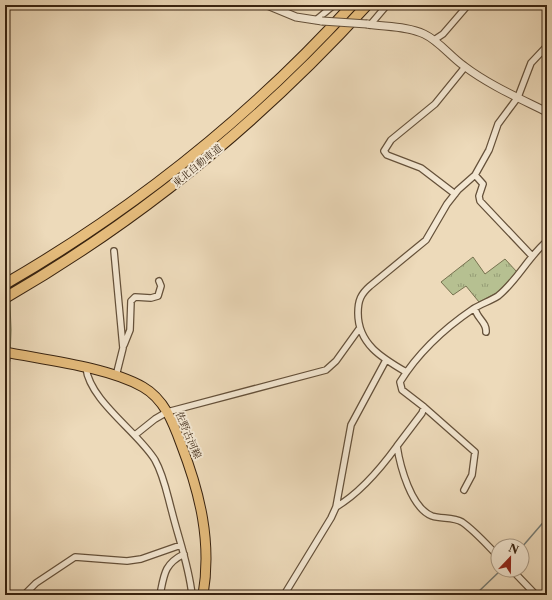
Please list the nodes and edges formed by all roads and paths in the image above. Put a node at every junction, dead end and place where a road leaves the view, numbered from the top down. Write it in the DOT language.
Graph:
graph roads {
  1 [pos="267,5"];
  2 [pos="334,5"];
  3 [pos="352,5"];
  4 [pos="367,5"];
  5 [pos="387,5"];
  6 [pos="468,5"];
  7 [pos="319,21"];
  8 [pos="369,25"];
  9 [pos="434,40"];
  10 [pos="547,46"];
  11 [pos="464,67"];
  12 [pos="518,97"];
  13 [pos="547,112"];
  14 [pos="475,175"];
  15 [pos="455,194"];
  16 [pos="547,241"];
  17 [pos="114,251"];
  18 [pos="532,256"];
  19 [pos="160,281"];
  20 [pos="5,284"];
  21 [pos="5,298"];
  22 [pos="475,308"];
  23 [pos="359,329"];
  24 [pos="486,332"];
  25 [pos="123,348"];
  26 [pos="5,352"];
  27 [pos="386,360"];
  28 [pos="86,368"];
  29 [pos="406,372"];
  30 [pos="116,376"];
  31 [pos="424,407"];
  32 [pos="167,412"];
  33 [pos="135,435"];
  34 [pos="397,446"];
  35 [pos="464,490"];
  36 [pos="336,506"];
  37 [pos="181,545"];
  38 [pos="490,548"];
  39 [pos="184,554"];
  40 [pos="520,578"];
  41 [pos="24,595"];
  42 [pos="160,595"];
  43 [pos="192,595"];
  44 [pos="202,595"];
  45 [pos="284,595"];
  46 [pos="536,595"];
  1 -- 7 [label="street"];
  2 -- 7 [label="street"];
  3 -- 20 [label="highway, 東北自動車道"];
  4 -- 21 [label="highway, 東北自動車道"];
  5 -- 8 [label="street"];
  6 -- 9 [label="street"];
  7 -- 8 [label="street, bridge"];
  8 -- 9 [label="street"];
  9 -- 11 [label="street"];
  10 -- 12 [label="street"];
  11 -- 12 [label="street"];
  11 -- 15 [label="street"];
  12 -- 13 [label="street"];
  12 -- 14 [label="street"];
  14 -- 15 [label="street"];
  14 -- 18 [label="street"];
  15 -- 23 [label="street"];
  16 -- 18 [label="street"];
  17 -- 25 [label="street"];
  18 -- 22 [label="street"];
  19 -- 25 [label="street"];
  22 -- 24 [label="street"];
  22 -- 29 [label="street"];
  23 -- 27 [label="street"];
  23 -- 32 [label="street"];
  25 -- 30 [label="street"];
  26 -- 28 [label="main road, 佐野古河線"];
  27 -- 29 [label="street"];
  27 -- 36 [label="street"];
  28 -- 30 [label="main road, 佐野古河線"];
  28 -- 33 [label="street"];
  29 -- 31 [label="street"];
  30 -- 32 [label="main road, 佐野古河線"];
  31 -- 34 [label="street"];
  31 -- 35 [label="street"];
  32 -- 33 [label="street"];
  32 -- 44 [label="main road, 佐野古河線"];
  33 -- 37 [label="street"];
  34 -- 36 [label="street"];
  34 -- 38 [label="street"];
  36 -- 45 [label="street"];
  37 -- 39 [label="street"];
  37 -- 41 [label="street"];
  39 -- 42 [label="street"];
  39 -- 43 [label="street"];
  40 -- 46 [label="street"];
}
